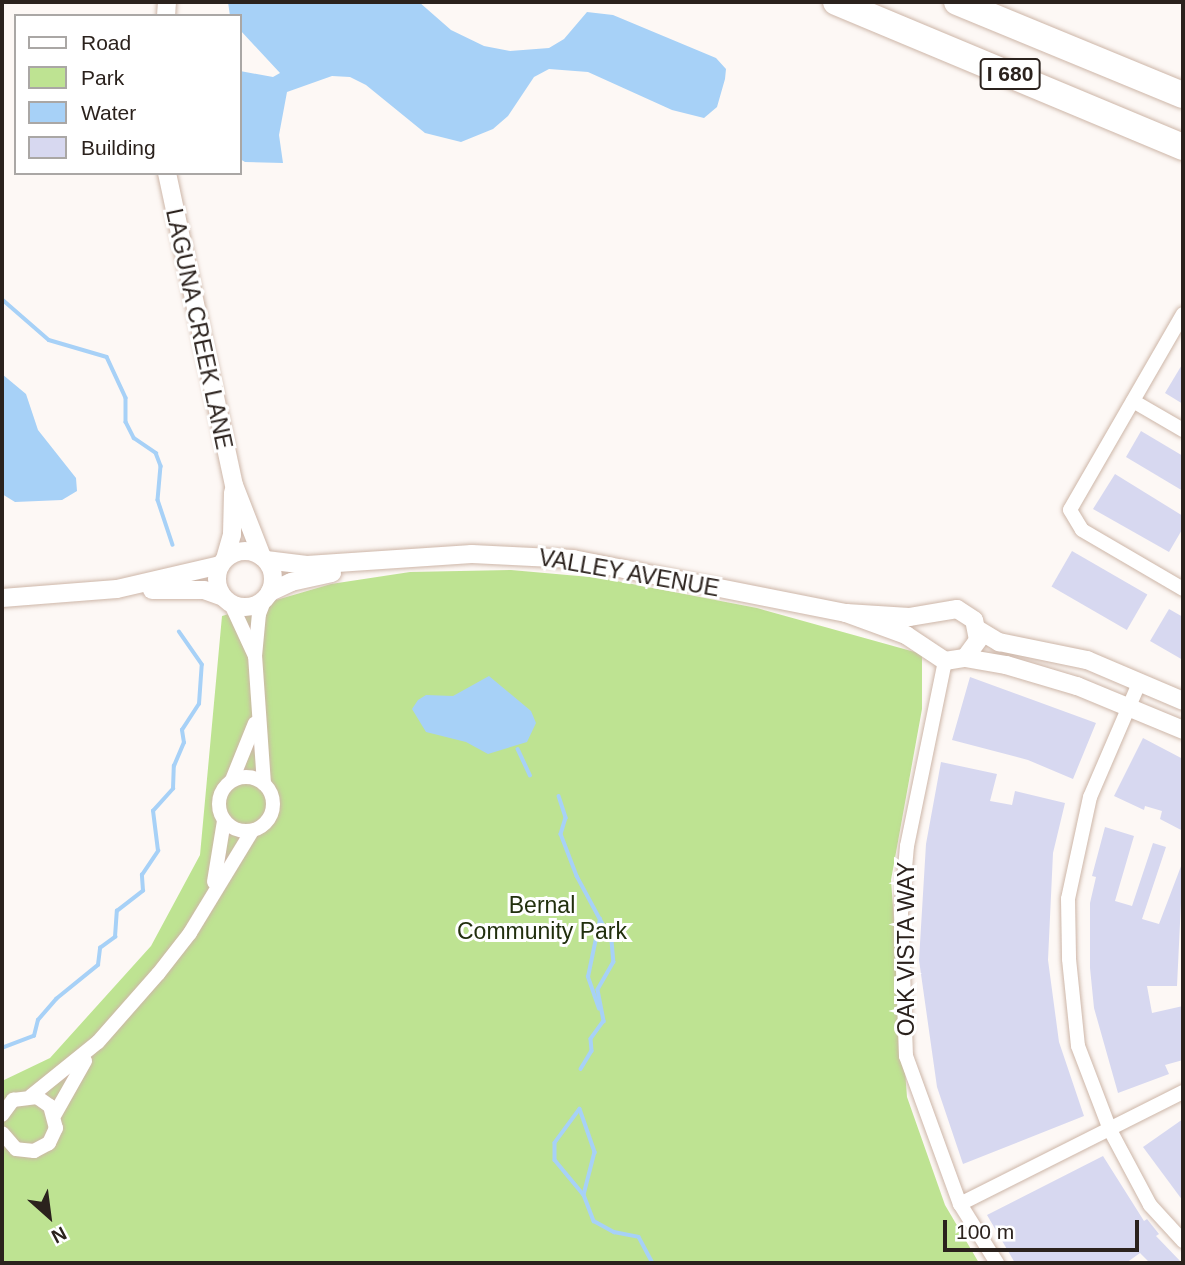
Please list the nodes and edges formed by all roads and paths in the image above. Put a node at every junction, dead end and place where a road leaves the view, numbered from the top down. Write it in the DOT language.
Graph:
graph roads {
  1 [pos="836,2"];
  2 [pos="957,2"];
  3 [pos="1183,95"];
  4 [pos="1183,147"];
  5 [pos="167,175"];
  6 [pos="1183,314"];
  7 [pos="1133,401"];
  8 [pos="1183,430"];
  9 [pos="234,485"];
  10 [pos="264,559"];
  11 [pos="223,562"];
  12 [pos="369,565"];
  13 [pos="117,589"];
  14 [pos="1183,589"];
  15 [pos="268,595"];
  16 [pos="2,598"];
  17 [pos="227,600"];
  18 [pos="938,612"];
  19 [pos="846,613"];
  20 [pos="978,629"];
  21 [pos="928,648"];
  22 [pos="255,656"];
  23 [pos="965,658"];
  24 [pos="945,661"];
  25 [pos="1140,681"];
  26 [pos="1183,701"];
  27 [pos="1128,707"];
  28 [pos="257,715"];
  29 [pos="1183,730"];
  30 [pos="232,780"];
  31 [pos="264,784"];
  32 [pos="224,821"];
  33 [pos="252,831"];
  34 [pos="209,901"];
  35 [pos="98,1042"];
  36 [pos="1183,1093"];
  37 [pos="31,1096"];
  38 [pos="55,1114"];
  39 [pos="2,1115"];
  40 [pos="1110,1130"];
  41 [pos="2,1133"];
  42 [pos="960,1204"];
  43 [pos="1183,1241"];
  44 [pos="997,1263"];
  1 -- 4 [label="highway, I 680"];
  2 -- 3 [label="highway, I 680"];
  5 -- 9 [label="street, LAGUNA CREEK LANE"];
  6 -- 7 [label="street"];
  7 -- 8 [label="street"];
  7 -- 14 [label="street"];
  9 -- 10 [label="street, LAGUNA CREEK LANE"];
  9 -- 11 [label="street, LAGUNA CREEK LANE"];
  10 -- 11 [label="street"];
  10 -- 12 [label="street, VALLEY AVENUE"];
  10 -- 15 [label="street"];
  11 -- 13 [label="street"];
  11 -- 17 [label="street"];
  12 -- 15 [label="street, VALLEY AVENUE"];
  12 -- 19 [label="street, VALLEY AVENUE"];
  13 -- 16 [label="street"];
  13 -- 17 [label="street"];
  15 -- 17 [label="street"];
  15 -- 22 [label="street"];
  17 -- 22 [label="street"];
  18 -- 19 [label="street, VALLEY AVENUE"];
  18 -- 20 [label="street, VALLEY AVENUE"];
  18 -- 21 [label="street"];
  19 -- 21 [label="street, VALLEY AVENUE"];
  20 -- 23 [label="street"];
  20 -- 25 [label="street, VALLEY AVENUE"];
  21 -- 24 [label="street, VALLEY AVENUE"];
  22 -- 28 [label="street"];
  23 -- 24 [label="street"];
  23 -- 27 [label="street"];
  24 -- 42 [label="street, OAK VISTA WAY"];
  25 -- 26 [label="street, VALLEY AVENUE"];
  25 -- 27 [label="street"];
  27 -- 29 [label="street"];
  27 -- 40 [label="street"];
  28 -- 30 [label="street"];
  28 -- 31 [label="street"];
  30 -- 31 [label="street"];
  30 -- 32 [label="street"];
  31 -- 33 [label="street"];
  32 -- 33 [label="street"];
  32 -- 34 [label="street"];
  33 -- 34 [label="street"];
  34 -- 35 [label="street"];
  35 -- 37 [label="street"];
  35 -- 38 [label="street"];
  36 -- 40 [label="street"];
  37 -- 38 [label="street"];
  37 -- 39 [label="street"];
  38 -- 41 [label="street"];
  40 -- 42 [label="street"];
  40 -- 43 [label="street"];
  42 -- 44 [label="street, OAK VISTA WAY"];
}
